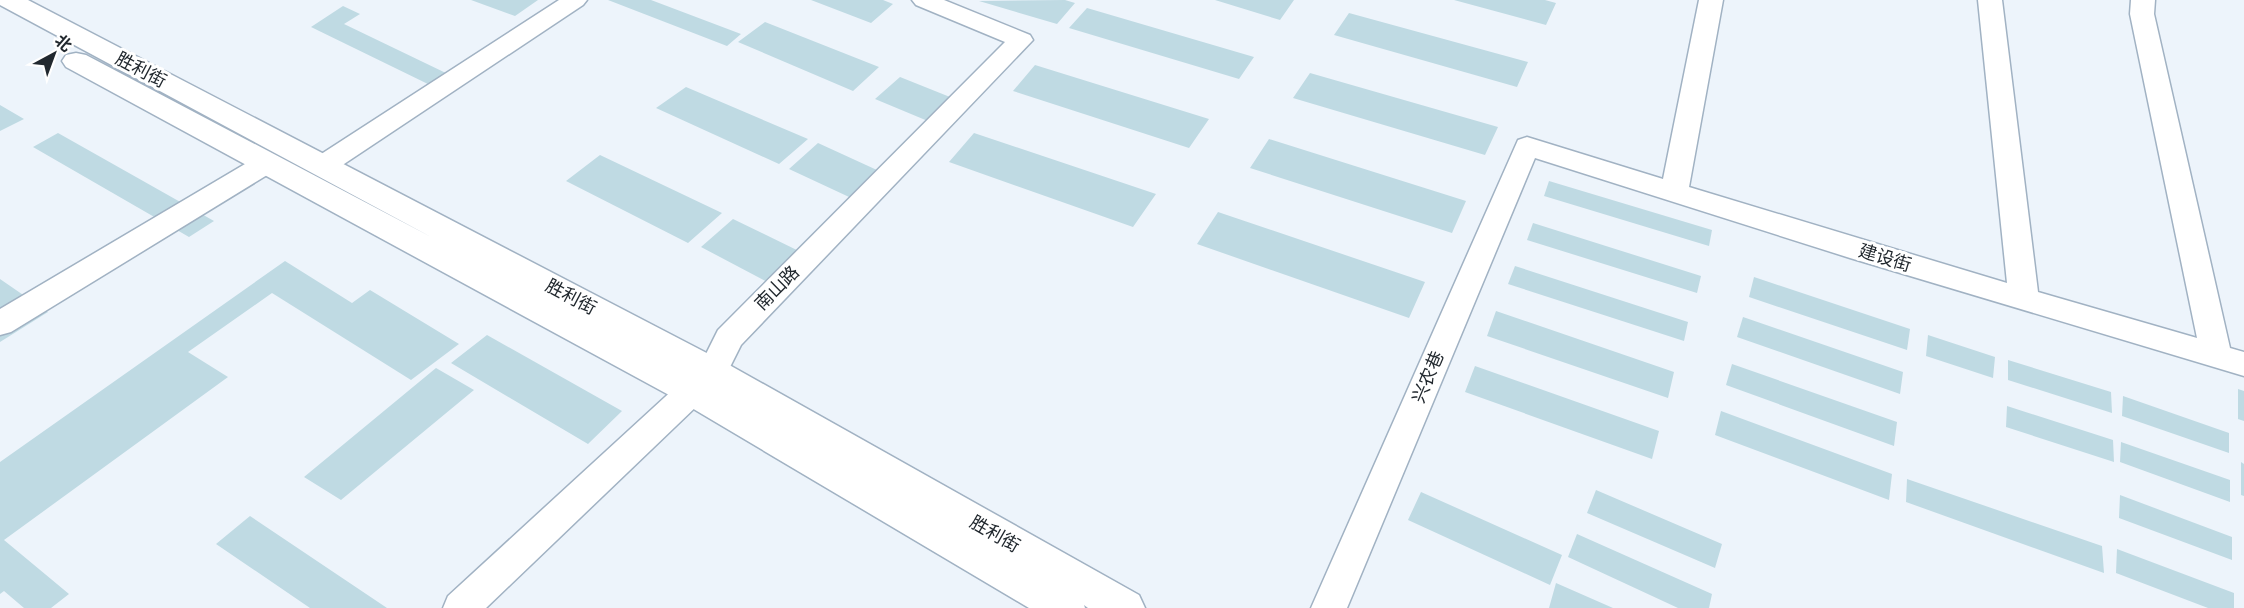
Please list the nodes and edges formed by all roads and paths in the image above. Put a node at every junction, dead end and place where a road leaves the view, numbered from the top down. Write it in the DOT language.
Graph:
graph roads {
  1 [pos="9,0"];
  2 [pos="575,0"];
  3 [pos="924,0"];
  4 [pos="1711,0"];
  5 [pos="1990,0"];
  6 [pos="2143,0"];
  7 [pos="0,21"];
  8 [pos="1527,146"];
  9 [pos="267,163"];
  10 [pos="322,166"];
  11 [pos="1674,192"];
  12 [pos="2024,299"];
  13 [pos="0,324"];
  14 [pos="2216,356"];
  15 [pos="2244,364"];
  16 [pos="702,382"];
  17 [pos="461,608"];
  18 [pos="1065,608"];
  19 [pos="1125,608"];
  20 [pos="1329,608"];
  1 -- 10 [label="main road, 胜利街"];
  2 -- 10 [label="street"];
  3 -- 16 [label="street, 南山路"];
  4 -- 11 [label="street"];
  5 -- 12 [label="street"];
  6 -- 14 [label="street"];
  7 -- 9 [label="main road, 胜利街"];
  8 -- 11 [label="street, 建设街"];
  8 -- 20 [label="street, 兴农巷"];
  9 -- 13 [label="street"];
  9 -- 16 [label="main road, 胜利街"];
  10 -- 16 [label="main road, 胜利街"];
  11 -- 12 [label="street, 建设街"];
  12 -- 14 [label="street, 建设街"];
  14 -- 15 [label="street, 建设街"];
  16 -- 17 [label="street, 南山路"];
  16 -- 18 [label="main road, 胜利街"];
  16 -- 19 [label="main road, 胜利街"];
}
